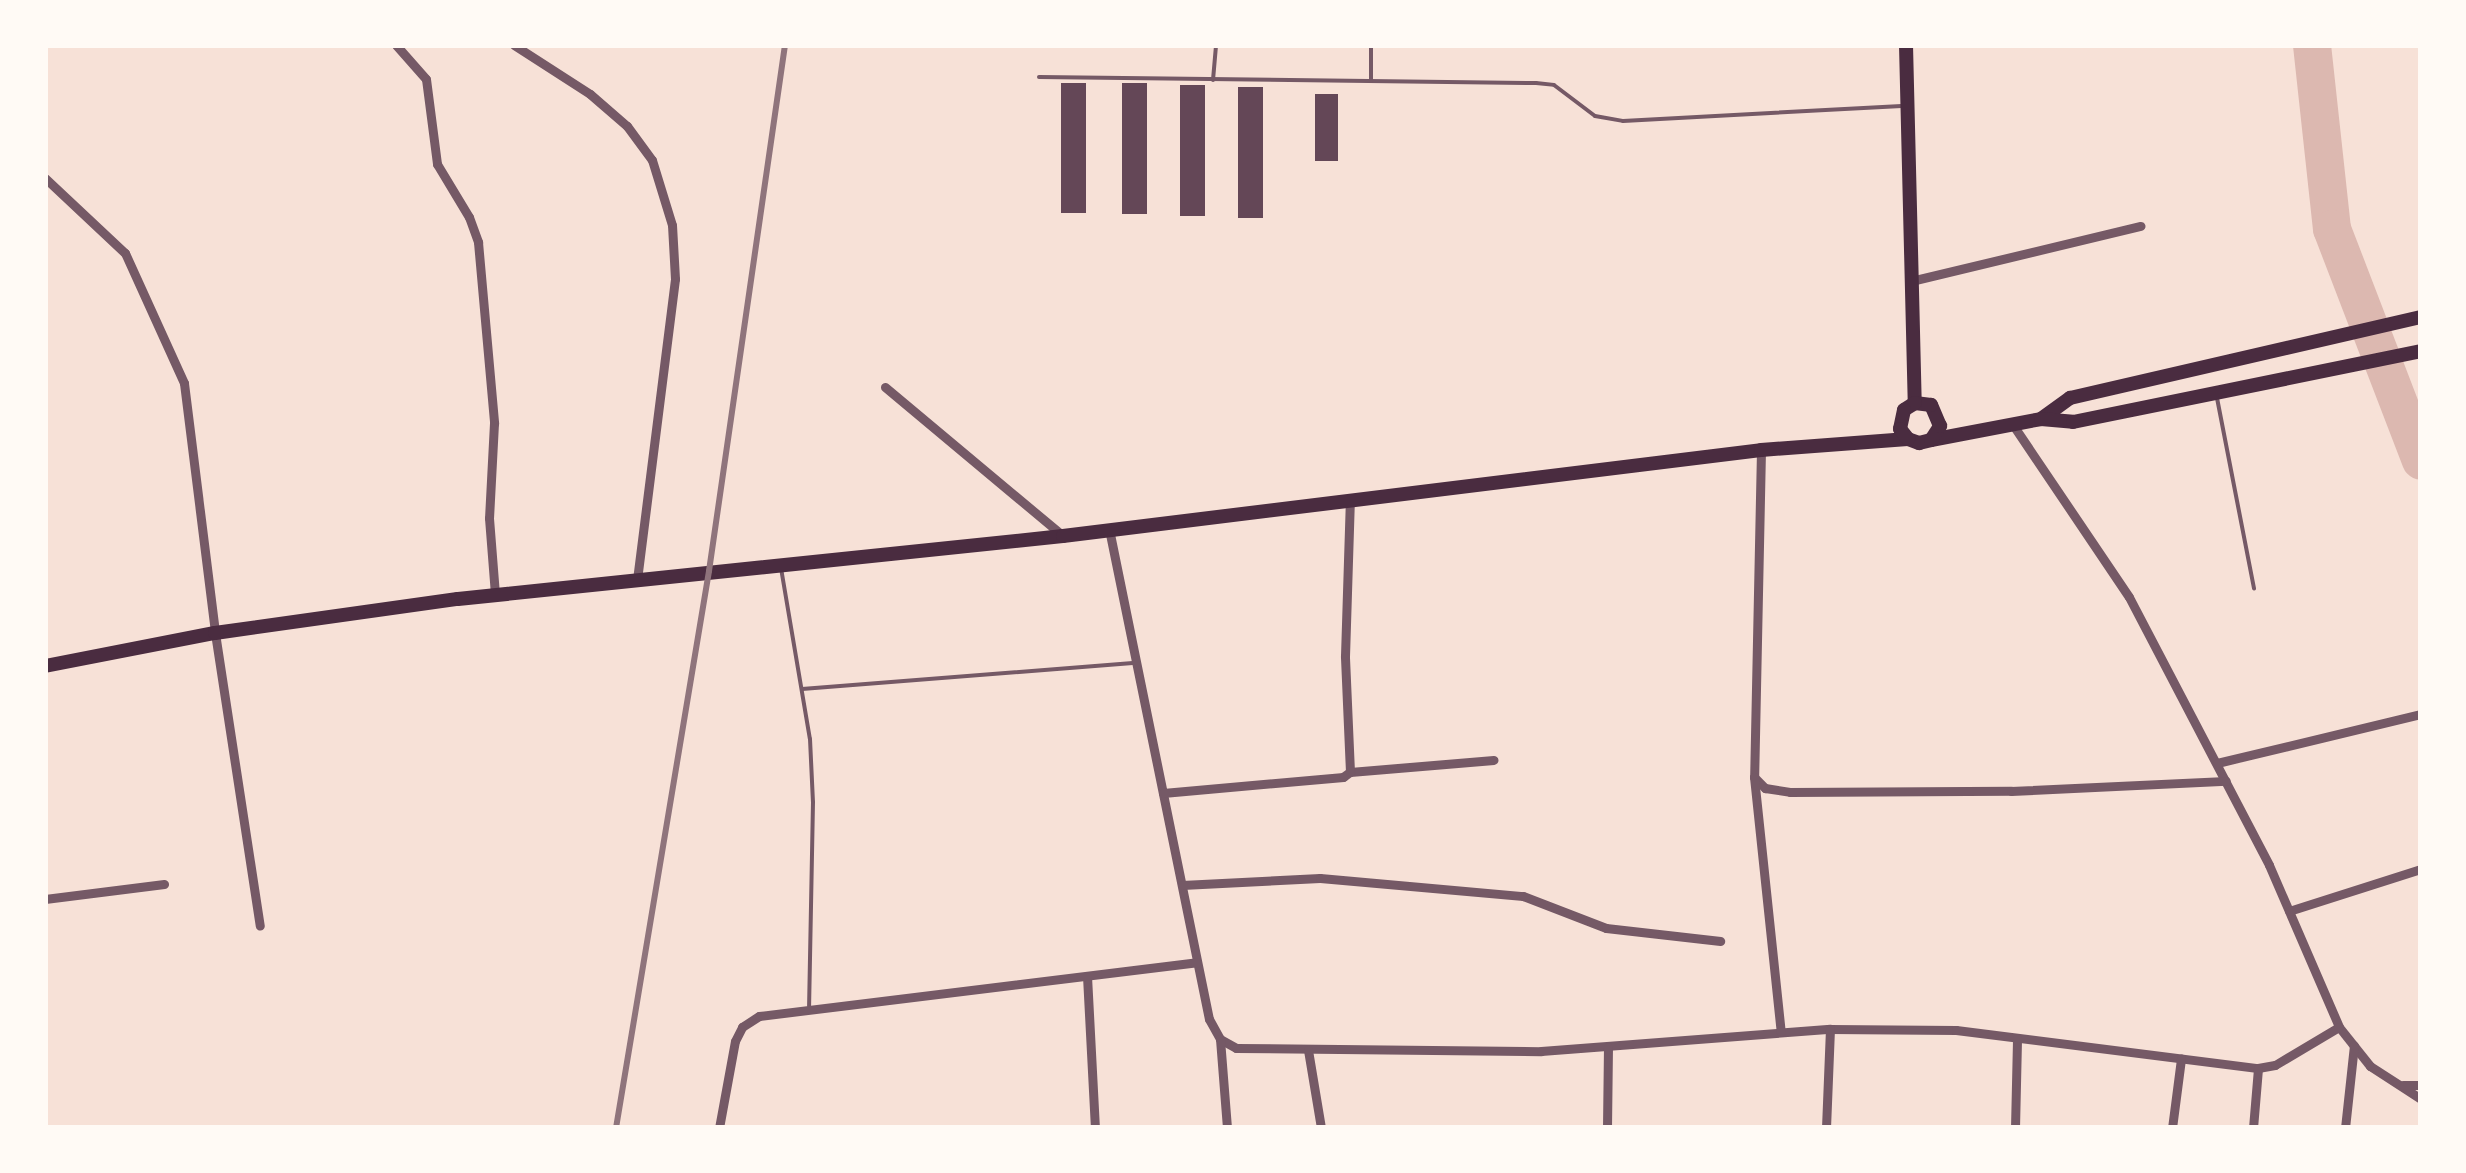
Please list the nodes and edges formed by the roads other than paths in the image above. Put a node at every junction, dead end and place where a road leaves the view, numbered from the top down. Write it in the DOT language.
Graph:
graph roads {
  1 [pos="396,45"];
  2 [pos="1216,45"];
  3 [pos="1371,45"];
  4 [pos="1906,45"];
  5 [pos="520,47"];
  6 [pos="1039,77"];
  7 [pos="1213,80"];
  8 [pos="1370,81"];
  9 [pos="1907,105"];
  10 [pos="45,178"];
  11 [pos="2140,226"];
  12 [pos="1911,281"];
  13 [pos="2421,317"];
  14 [pos="2421,351"];
  15 [pos="885,386"];
  16 [pos="2216,393"];
  17 [pos="1915,403"];
  18 [pos="2041,419"];
  19 [pos="2013,424"];
  20 [pos="1908,439"];
  21 [pos="1930,440"];
  22 [pos="1760,450"];
  23 [pos="1350,498"];
  24 [pos="1109,530"];
  25 [pos="1063,536"];
  26 [pos="780,563"];
  27 [pos="637,579"];
  28 [pos="2254,588"];
  29 [pos="495,596"];
  30 [pos="214,632"];
  31 [pos="1136,663"];
  32 [pos="45,666"];
  33 [pos="802,689"];
  34 [pos="2421,714"];
  35 [pos="1494,760"];
  36 [pos="2217,763"];
  37 [pos="1350,772"];
  38 [pos="1754,777"];
  39 [pos="2226,781"];
  40 [pos="1163,793"];
  41 [pos="2421,869"];
  42 [pos="164,884"];
  43 [pos="1182,885"];
  44 [pos="45,898"];
  45 [pos="2289,911"];
  46 [pos="260,926"];
  47 [pos="1720,942"];
  48 [pos="1198,962"];
  49 [pos="1087,976"];
  50 [pos="808,1010"];
  51 [pos="2339,1026"];
  52 [pos="1830,1029"];
  53 [pos="1781,1032"];
  54 [pos="2018,1038"];
  55 [pos="1220,1039"];
  56 [pos="2354,1045"];
  57 [pos="1608,1048"];
  58 [pos="1308,1050"];
  59 [pos="2181,1058"];
  60 [pos="2258,1068"];
  61 [pos="2421,1084"];
  62 [pos="2400,1085"];
  63 [pos="2421,1100"];
  64 [pos="720,1128"];
  65 [pos="1096,1128"];
  66 [pos="1227,1128"];
  67 [pos="1321,1128"];
  68 [pos="1607,1128"];
  69 [pos="1826,1128"];
  70 [pos="2014,1128"];
  71 [pos="2172,1128"];
  72 [pos="2254,1128"];
  73 [pos="2344,1128"];
  1 -- 29 [label="street"];
  2 -- 7 [label="lane"];
  3 -- 8 [label="lane"];
  4 -- 9 [label="main road"];
  5 -- 27 [label="street"];
  6 -- 7 [label="lane"];
  7 -- 8 [label="lane"];
  8 -- 9 [label="lane"];
  9 -- 12 [label="main road"];
  10 -- 30 [label="street"];
  11 -- 12 [label="street"];
  12 -- 17 [label="main road"];
  13 -- 18 [label="main road"];
  14 -- 16 [label="main road"];
  15 -- 25 [label="street"];
  16 -- 18 [label="main road"];
  16 -- 28 [label="lane"];
  17 -- 20 [label="main road"];
  17 -- 21 [label="main road"];
  18 -- 19 [label="main road"];
  19 -- 21 [label="main road"];
  19 -- 36 [label="street"];
  20 -- 21 [label="main road"];
  20 -- 22 [label="main road"];
  22 -- 23 [label="main road"];
  22 -- 38 [label="street"];
  23 -- 24 [label="main road"];
  23 -- 37 [label="street"];
  24 -- 25 [label="main road"];
  24 -- 31 [label="street"];
  25 -- 26 [label="main road"];
  26 -- 27 [label="main road"];
  26 -- 33 [label="lane"];
  27 -- 29 [label="main road"];
  29 -- 30 [label="main road"];
  30 -- 32 [label="main road"];
  30 -- 46 [label="street"];
  31 -- 33 [label="lane"];
  31 -- 40 [label="street"];
  33 -- 50 [label="lane"];
  34 -- 36 [label="street"];
  35 -- 37 [label="street"];
  36 -- 39 [label="street"];
  37 -- 40 [label="street"];
  38 -- 39 [label="street"];
  38 -- 53 [label="street"];
  39 -- 45 [label="street"];
  40 -- 43 [label="street"];
  41 -- 45 [label="street"];
  42 -- 44 [label="street"];
  43 -- 47 [label="street"];
  43 -- 48 [label="street"];
  45 -- 51 [label="street"];
  48 -- 49 [label="street"];
  48 -- 55 [label="street"];
  49 -- 50 [label="street"];
  49 -- 65 [label="street"];
  50 -- 64 [label="street"];
  51 -- 56 [label="street"];
  51 -- 60 [label="street"];
  52 -- 53 [label="street"];
  52 -- 54 [label="street"];
  52 -- 69 [label="street"];
  53 -- 57 [label="street"];
  54 -- 59 [label="street"];
  54 -- 70 [label="street"];
  55 -- 58 [label="street"];
  55 -- 66 [label="street"];
  56 -- 62 [label="street"];
  56 -- 73 [label="street"];
  57 -- 58 [label="street"];
  57 -- 68 [label="street"];
  58 -- 67 [label="street"];
  59 -- 60 [label="street"];
  59 -- 71 [label="street"];
  60 -- 72 [label="street"];
  61 -- 62 [label="street"];
  62 -- 63 [label="street"];
}
